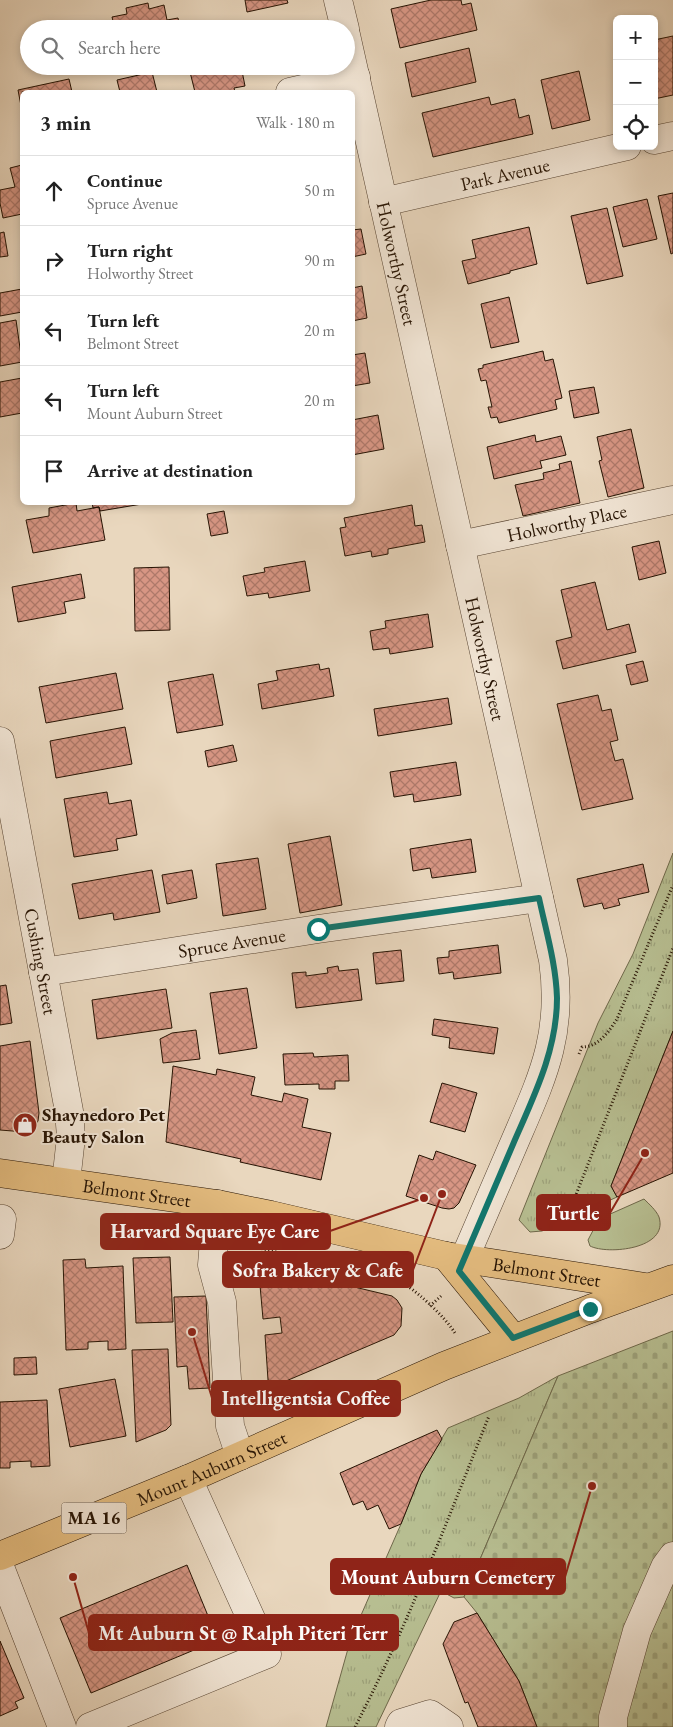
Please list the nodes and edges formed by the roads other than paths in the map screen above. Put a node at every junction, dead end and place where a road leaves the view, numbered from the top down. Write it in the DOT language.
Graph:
graph roads {
  1 [pos="338,0"];
  2 [pos="343,20"];
  3 [pos="355,73"];
  4 [pos="356,77"];
  5 [pos="299,90"];
  6 [pos="673,136"];
  7 [pos="658,139"];
  8 [pos="613,149"];
  9 [pos="383,202"];
  10 [pos="673,500"];
  11 [pos="460,545"];
  12 [pos="0,741"];
  13 [pos="539,898"];
  14 [pos="43,972"];
  15 [pos="0,1173"];
  16 [pos="66,1182"];
  17 [pos="217,1204"];
  18 [pos="457,1262"];
  19 [pos="661,1283"];
  20 [pos="513,1338"];
  21 [pos="240,1456"];
  22 [pos="188,1479"];
  23 [pos="0,1556"];
  24 [pos="673,1556"];
  25 [pos="0,1567"];
  26 [pos="62,1727"];
  27 [pos="90,1727"];
  28 [pos="399,1727"];
  29 [pos="449,1727"];
  30 [pos="614,1727"];
  1 -- 2 [label="street"];
  3 -- 4 [label="street, Holworthy Street"];
  4 -- 5 [label="street"];
  4 -- 9 [label="street, Holworthy Street"];
  6 -- 7 [label="street"];
  8 -- 9 [label="street, Park Avenue"];
  9 -- 11 [label="street, Holworthy Street"];
  10 -- 11 [label="street, Holworthy Place"];
  11 -- 13 [label="street, Holworthy Street"];
  12 -- 14 [label="street, Cushing Street"];
  13 -- 14 [label="street, Spruce Avenue"];
  13 -- 18 [label="street, Holworthy Street"];
  14 -- 16 [label="street, Cushing Street"];
  15 -- 16 [label="main road, Belmont Street"];
  16 -- 17 [label="main road, Belmont Street"];
  17 -- 18 [label="main road, Belmont Street"];
  17 -- 21 [label="street"];
  18 -- 19 [label="main road, Belmont Street"];
  18 -- 20 [label="main road, Belmont Street"];
  19 -- 20 [label="main road, Mount Auburn Street / MA 16"];
  20 -- 21 [label="main road, Mount Auburn Street / MA 16"];
  21 -- 22 [label="main road, Mount Auburn Street / MA 16"];
  22 -- 23 [label="main road, Mount Auburn Street / MA 16"];
  22 -- 27 [label="street"];
  24 -- 30 [label="street"];
  25 -- 26 [label="street"];
  28 -- 29 [label="street"];
}
